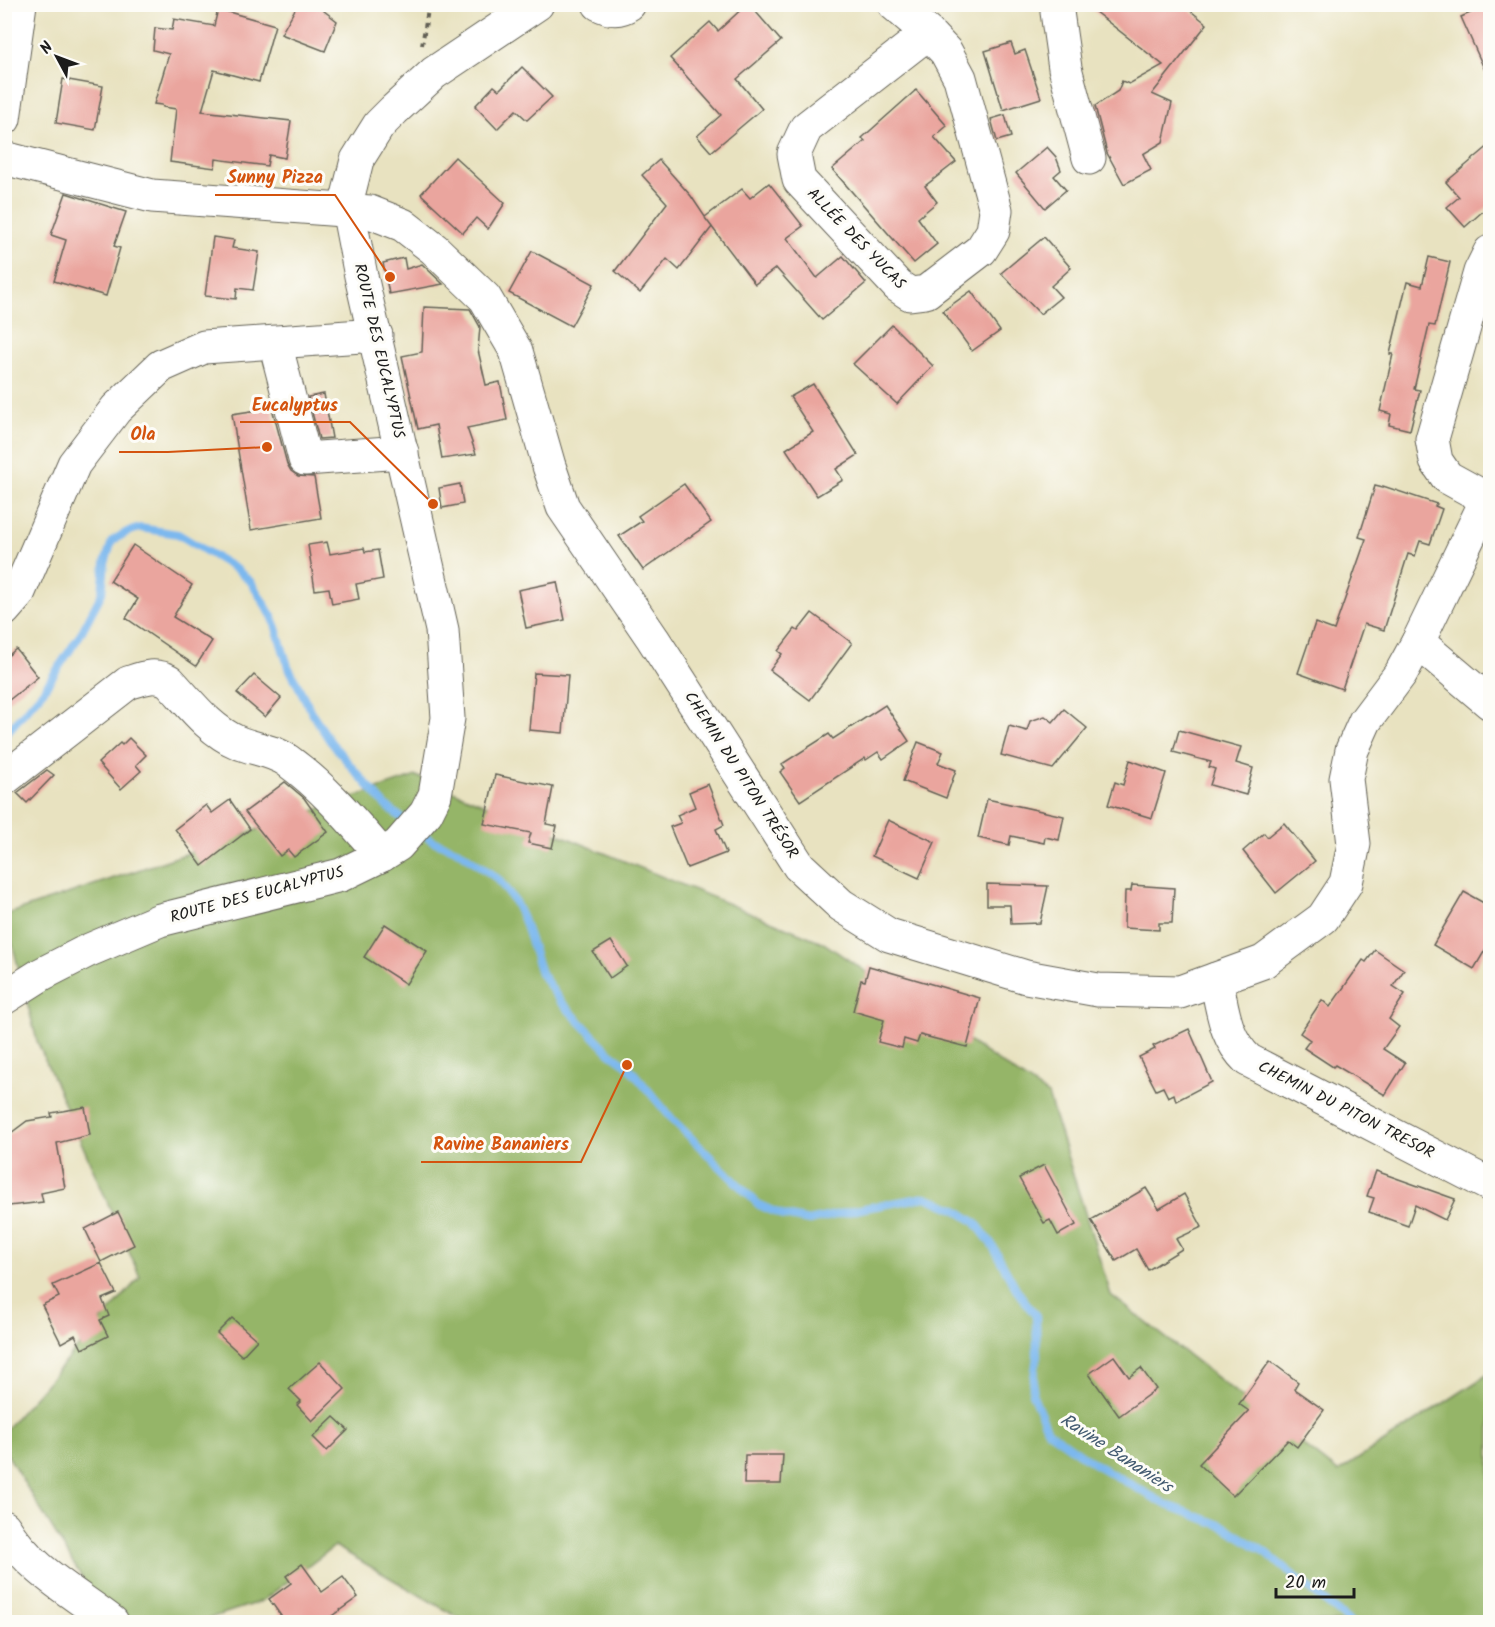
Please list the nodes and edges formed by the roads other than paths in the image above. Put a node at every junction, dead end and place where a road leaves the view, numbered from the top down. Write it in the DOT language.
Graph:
graph roads {
  1 [pos="20,4"];
  2 [pos="537,4"];
  3 [pos="599,4"];
  4 [pos="629,4"];
  5 [pos="894,4"];
  6 [pos="1059,4"];
  7 [pos="928,33"];
  8 [pos="4,120"];
  9 [pos="4,158"];
  10 [pos="1089,158"];
  11 [pos="348,210"];
  12 [pos="1491,252"];
  13 [pos="376,335"];
  14 [pos="275,343"];
  15 [pos="402,452"];
  16 [pos="1489,496"];
  17 [pos="4,610"];
  18 [pos="1418,642"];
  19 [pos="1491,703"];
  20 [pos="4,779"];
  21 [pos="390,850"];
  22 [pos="1216,979"];
  23 [pos="4,998"];
  24 [pos="1491,1185"];
  25 [pos="4,1527"];
  26 [pos="112,1623"];
  1 -- 8 [label="street"];
  2 -- 11 [label="street, ROUTE DES EUCALYPTUS"];
  3 -- 4 [label="street"];
  5 -- 7 [label="street, ALLÉE DES YUCAS"];
  6 -- 10 [label="street"];
  7 -- 7 [label="street, ALLÉE DES YUCAS"];
  9 -- 11 [label="street, CHEMIN DU PITON TRÉSOR"];
  11 -- 13 [label="street, ROUTE DES EUCALYPTUS"];
  11 -- 22 [label="street, CHEMIN DU PITON TRÉSOR"];
  12 -- 16 [label="street, CHEMIN DU PITON TRÉSOR"];
  13 -- 14 [label="street"];
  13 -- 15 [label="street, ROUTE DES EUCALYPTUS"];
  14 -- 15 [label="street"];
  14 -- 17 [label="street"];
  15 -- 21 [label="street, ROUTE DES EUCALYPTUS"];
  16 -- 18 [label="street, CHEMIN DU PITON TRÉSOR"];
  18 -- 19 [label="street"];
  18 -- 22 [label="street, CHEMIN DU PITON TRÉSOR"];
  20 -- 21 [label="street"];
  21 -- 23 [label="street, ROUTE DES EUCALYPTUS"];
  22 -- 24 [label="street, CHEMIN DU PITON TRESOR"];
  25 -- 26 [label="street"];
}
